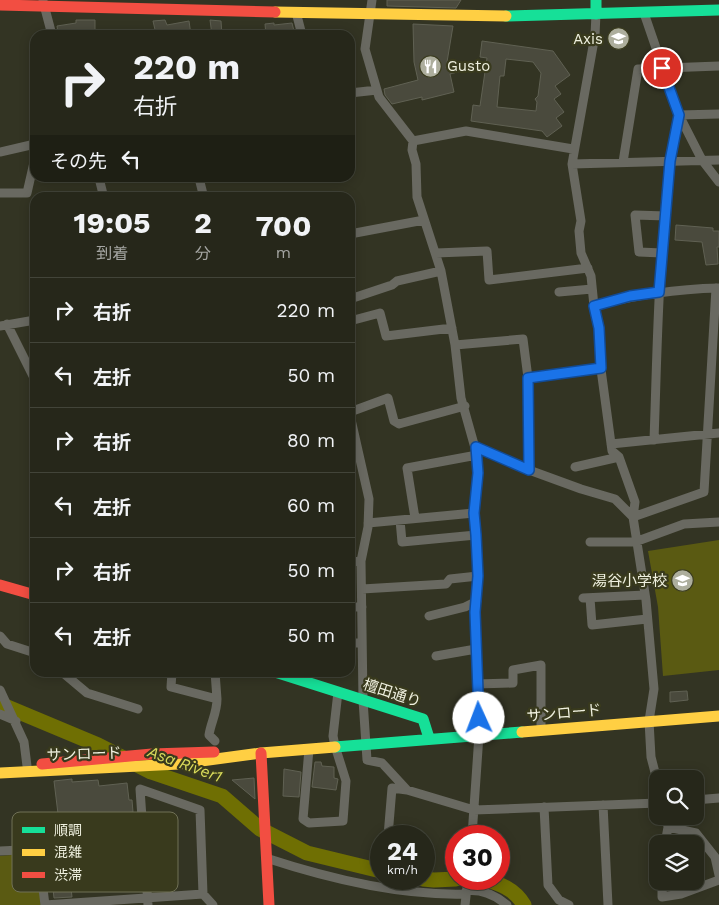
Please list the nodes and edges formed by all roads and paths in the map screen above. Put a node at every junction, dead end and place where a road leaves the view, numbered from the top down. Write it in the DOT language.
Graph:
graph roads {
  1 [pos="372,0"];
  2 [pos="596,0"];
  3 [pos="43,3"];
  4 [pos="0,5"];
  5 [pos="719,10"];
  6 [pos="296,12"];
  7 [pos="644,13"];
  8 [pos="369,14"];
  9 [pos="596,14"];
  10 [pos="51,30"];
  11 [pos="301,30"];
  12 [pos="719,66"];
  13 [pos="662,68"];
  14 [pos="377,90"];
  15 [pos="355,92"];
  16 [pos="719,114"];
  17 [pos="679,115"];
  18 [pos="413,141"];
  19 [pos="30,145"];
  20 [pos="573,149"];
  21 [pos="0,152"];
  22 [pos="702,160"];
  23 [pos="719,160"];
  24 [pos="670,161"];
  25 [pos="624,162"];
  26 [pos="572,164"];
  27 [pos="30,179"];
  28 [pos="719,182"];
  29 [pos="0,193"];
  30 [pos="666,216"];
  31 [pos="424,220"];
  32 [pos="355,233"];
  33 [pos="436,253"];
  34 [pos="662,253"];
  35 [pos="588,268"];
  36 [pos="441,271"];
  37 [pos="718,288"];
  38 [pos="592,289"];
  39 [pos="559,292"];
  40 [pos="659,292"];
  41 [pos="355,297"];
  42 [pos="594,306"];
  43 [pos="355,320"];
  44 [pos="30,321"];
  45 [pos="4,325"];
  46 [pos="452,328"];
  47 [pos="455,345"];
  48 [pos="601,368"];
  49 [pos="30,371"];
  50 [pos="528,378"];
  51 [pos="465,406"];
  52 [pos="355,411"];
  53 [pos="719,433"];
  54 [pos="707,435"];
  55 [pos="654,440"];
  56 [pos="611,444"];
  57 [pos="477,451"];
  58 [pos="619,457"];
  59 [pos="355,462"];
  60 [pos="575,466"];
  61 [pos="529,470"];
  62 [pos="474,513"];
  63 [pos="633,517"];
  64 [pos="415,518"];
  65 [pos="400,520"];
  66 [pos="719,522"];
  67 [pos="368,523"];
  68 [pos="476,535"];
  69 [pos="590,542"];
  70 [pos="635,542"];
  71 [pos="361,561"];
  72 [pos="355,562"];
  73 [pos="478,576"];
  74 [pos="0,585"];
  75 [pos="362,589"];
  76 [pos="30,594"];
  77 [pos="645,595"];
  78 [pos="477,601"];
  79 [pos="355,607"];
  80 [pos="362,607"];
  81 [pos="429,616"];
  82 [pos="647,619"];
  83 [pos="0,636"];
  84 [pos="362,642"];
  85 [pos="355,643"];
  86 [pos="476,649"];
  87 [pos="30,651"];
  88 [pos="436,656"];
  89 [pos="68,677"];
  90 [pos="172,677"];
  91 [pos="216,677"];
  92 [pos="291,677"];
  93 [pos="477,684"];
  94 [pos="1,692"];
  95 [pos="338,692"];
  96 [pos="218,699"];
  97 [pos="363,700"];
  98 [pos="138,709"];
  99 [pos="0,714"];
  100 [pos="719,716"];
  101 [pos="15,719"];
  102 [pos="650,721"];
  103 [pos="541,730"];
  104 [pos="479,735"];
  105 [pos="429,738"];
  106 [pos="215,741"];
  107 [pos="365,744"];
  108 [pos="334,746"];
  109 [pos="309,749"];
  110 [pos="261,753"];
  111 [pos="27,769"];
  112 [pos="654,770"];
  113 [pos="0,771"];
  114 [pos="407,790"];
  115 [pos="719,798"];
  116 [pos="704,799"];
  117 [pos="649,803"];
  118 [pos="603,805"];
  119 [pos="544,807"];
  120 [pos="474,810"];
  121 [pos="141,812"];
  122 [pos="389,825"];
  123 [pos="473,825"];
  124 [pos="668,827"];
  125 [pos="667,835"];
  126 [pos="266,855"];
  127 [pos="717,856"];
  128 [pos="719,875"];
  129 [pos="719,880"];
  130 [pos="704,886"];
  131 [pos="457,890"];
  132 [pos="467,890"];
  133 [pos="474,890"];
  134 [pos="662,890"];
  135 [pos="692,890"];
  136 [pos="43,892"];
  137 [pos="203,894"];
  138 [pos="148,901"];
  139 [pos="45,905"];
  140 [pos="213,905"];
  141 [pos="269,905"];
  142 [pos="465,905"];
  143 [pos="507,905"];
  144 [pos="569,905"];
  145 [pos="608,905"];
  1 -- 8 [label="street"];
  2 -- 9 [label="street"];
  3 -- 4 [label="street"];
  3 -- 6 [label="street"];
  3 -- 10 [label="street"];
  5 -- 7 [label="street"];
  6 -- 8 [label="street"];
  6 -- 11 [label="street"];
  7 -- 9 [label="street"];
  7 -- 13 [label="street"];
  8 -- 9 [label="street"];
  8 -- 14 [label="street"];
  9 -- 20 [label="street"];
  12 -- 13 [label="street"];
  13 -- 17 [label="street"];
  13 -- 25 [label="street"];
  14 -- 15 [label="street"];
  14 -- 18 [label="street"];
  16 -- 17 [label="street"];
  17 -- 22 [label="street"];
  17 -- 24 [label="street"];
  18 -- 20 [label="street"];
  18 -- 31 [label="street"];
  19 -- 21 [label="street"];
  20 -- 26 [label="street"];
  22 -- 23 [label="street"];
  22 -- 24 [label="street"];
  22 -- 28 [label="street"];
  24 -- 25 [label="street"];
  24 -- 30 [label="street"];
  25 -- 26 [label="street"];
  26 -- 35 [label="street"];
  27 -- 29 [label="street"];
  30 -- 34 [label="street"];
  30 -- 34 [label="street"];
  31 -- 32 [label="street"];
  31 -- 33 [label="street"];
  33 -- 35 [label="street"];
  33 -- 36 [label="street"];
  34 -- 40 [label="street"];
  35 -- 38 [label="street"];
  36 -- 41 [label="street"];
  36 -- 46 [label="street"];
  37 -- 40 [label="street"];
  37 -- 54 [label="street"];
  38 -- 39 [label="street"];
  38 -- 42 [label="street"];
  40 -- 42 [label="street"];
  40 -- 55 [label="street"];
  42 -- 48 [label="street"];
  43 -- 46 [label="street"];
  44 -- 45 [label="street"];
  45 -- 49 [label="street"];
  46 -- 47 [label="street"];
  47 -- 50 [label="street"];
  47 -- 51 [label="street"];
  48 -- 50 [label="street"];
  48 -- 56 [label="street"];
  50 -- 61 [label="street"];
  51 -- 52 [label="street"];
  51 -- 57 [label="street"];
  53 -- 54 [label="street"];
  54 -- 55 [label="street"];
  54 -- 63 [label="street"];
  55 -- 56 [label="street"];
  56 -- 58 [label="street"];
  57 -- 61 [label="street"];
  57 -- 62 [label="street"];
  57 -- 64 [label="street"];
  58 -- 60 [label="street"];
  58 -- 63 [label="street"];
  59 -- 67 [label="street"];
  61 -- 63 [label="street"];
  62 -- 64 [label="street"];
  62 -- 68 [label="street"];
  63 -- 70 [label="street"];
  64 -- 65 [label="street"];
  65 -- 67 [label="street"];
  65 -- 68 [label="street"];
  66 -- 70 [label="street"];
  67 -- 71 [label="street"];
  68 -- 73 [label="street"];
  69 -- 70 [label="street"];
  70 -- 77 [label="street"];
  71 -- 72 [label="street"];
  71 -- 75 [label="street"];
  73 -- 75 [label="street"];
  73 -- 78 [label="street"];
  74 -- 76 [label="street"];
  75 -- 80 [label="street"];
  77 -- 82 [label="street"];
  77 -- 82 [label="street"];
  78 -- 81 [label="street"];
  78 -- 86 [label="street"];
  79 -- 80 [label="street"];
  80 -- 84 [label="street"];
  82 -- 102 [label="street"];
  83 -- 87 [label="street"];
  84 -- 85 [label="street"];
  84 -- 97 [label="street"];
  86 -- 88 [label="street"];
  86 -- 93 [label="street"];
  89 -- 98 [label="street"];
  90 -- 96 [label="street"];
  91 -- 96 [label="street"];
  92 -- 95 [label="street, 檀田通り"];
  93 -- 103 [label="street"];
  93 -- 104 [label="street"];
  94 -- 101 [label="street"];
  95 -- 97 [label="street, 檀田通り"];
  95 -- 108 [label="street"];
  96 -- 106 [label="street"];
  97 -- 105 [label="street, 檀田通り"];
  97 -- 107 [label="street"];
  99 -- 101 [label="street"];
  100 -- 102 [label="street, サンロード"];
  101 -- 111 [label="street"];
  102 -- 103 [label="street, サンロード"];
  102 -- 112 [label="street"];
  103 -- 104 [label="street, サンロード"];
  104 -- 105 [label="street, サンロード"];
  104 -- 120 [label="street"];
  105 -- 107 [label="street, サンロード"];
  107 -- 108 [label="street, サンロード"];
  107 -- 114 [label="street"];
  108 -- 109 [label="street, サンロード"];
  108 -- 109 [label="street"];
  109 -- 110 [label="street, サンロード"];
  110 -- 111 [label="street, サンロード"];
  110 -- 111 [label="street, サンロード"];
  110 -- 126 [label="street"];
  111 -- 113 [label="street"];
  114 -- 120 [label="street"];
  114 -- 122 [label="street"];
  115 -- 116 [label="street"];
  117 -- 118 [label="street"];
  118 -- 119 [label="street"];
  118 -- 145 [label="street"];
  119 -- 120 [label="street"];
  119 -- 144 [label="street"];
  120 -- 123 [label="street"];
  121 -- 137 [label="street"];
  124 -- 125 [label="street"];
  124 -- 127 [label="street"];
  126 -- 131 [label="street"];
  126 -- 141 [label="street"];
  127 -- 128 [label="street"];
  129 -- 130 [label="street"];
  132 -- 142 [label="street"];
  133 -- 143 [label="street"];
  134 -- 135 [label="street"];
  136 -- 139 [label="street"];
  137 -- 138 [label="street"];
  137 -- 140 [label="street"];
  138 -- 139 [label="street"];
}
